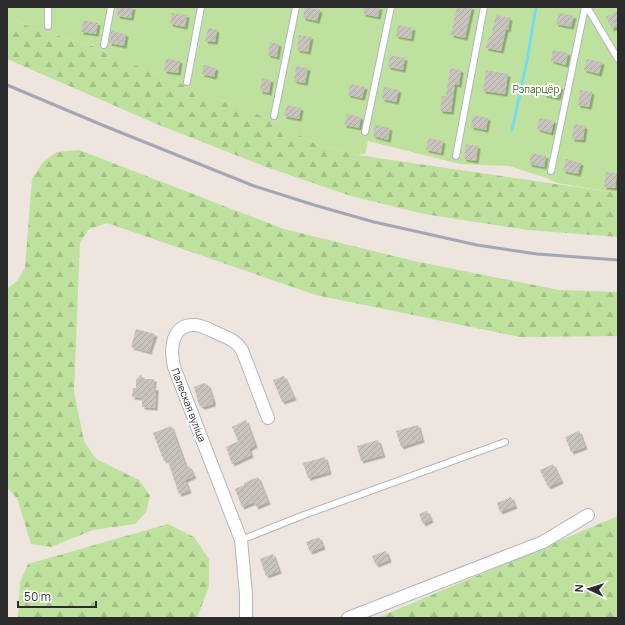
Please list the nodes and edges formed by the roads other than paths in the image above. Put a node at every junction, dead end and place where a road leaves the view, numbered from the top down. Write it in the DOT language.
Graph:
graph roads {
  1 [pos="48,7"];
  2 [pos="110,7"];
  3 [pos="201,7"];
  4 [pos="296,7"];
  5 [pos="391,7"];
  6 [pos="484,7"];
  7 [pos="586,7"];
  8 [pos="48,26"];
  9 [pos="104,45"];
  10 [pos="618,59"];
  11 [pos="187,82"];
  12 [pos="274,116"];
  13 [pos="365,132"];
  14 [pos="456,156"];
  15 [pos="551,171"];
  16 [pos="268,418"];
  17 [pos="505,442"];
  18 [pos="588,515"];
  19 [pos="241,540"];
  20 [pos="246,618"];
  21 [pos="348,618"];
  1 -- 8 [label="lane"];
  2 -- 9 [label="lane"];
  3 -- 11 [label="lane"];
  4 -- 12 [label="lane"];
  5 -- 13 [label="lane"];
  6 -- 14 [label="lane"];
  7 -- 10 [label="lane"];
  7 -- 15 [label="lane"];
  16 -- 19 [label="street, Палеская вуліца"];
  17 -- 19 [label="lane"];
  18 -- 21 [label="street"];
  19 -- 20 [label="street, Палеская вуліца"];
}
